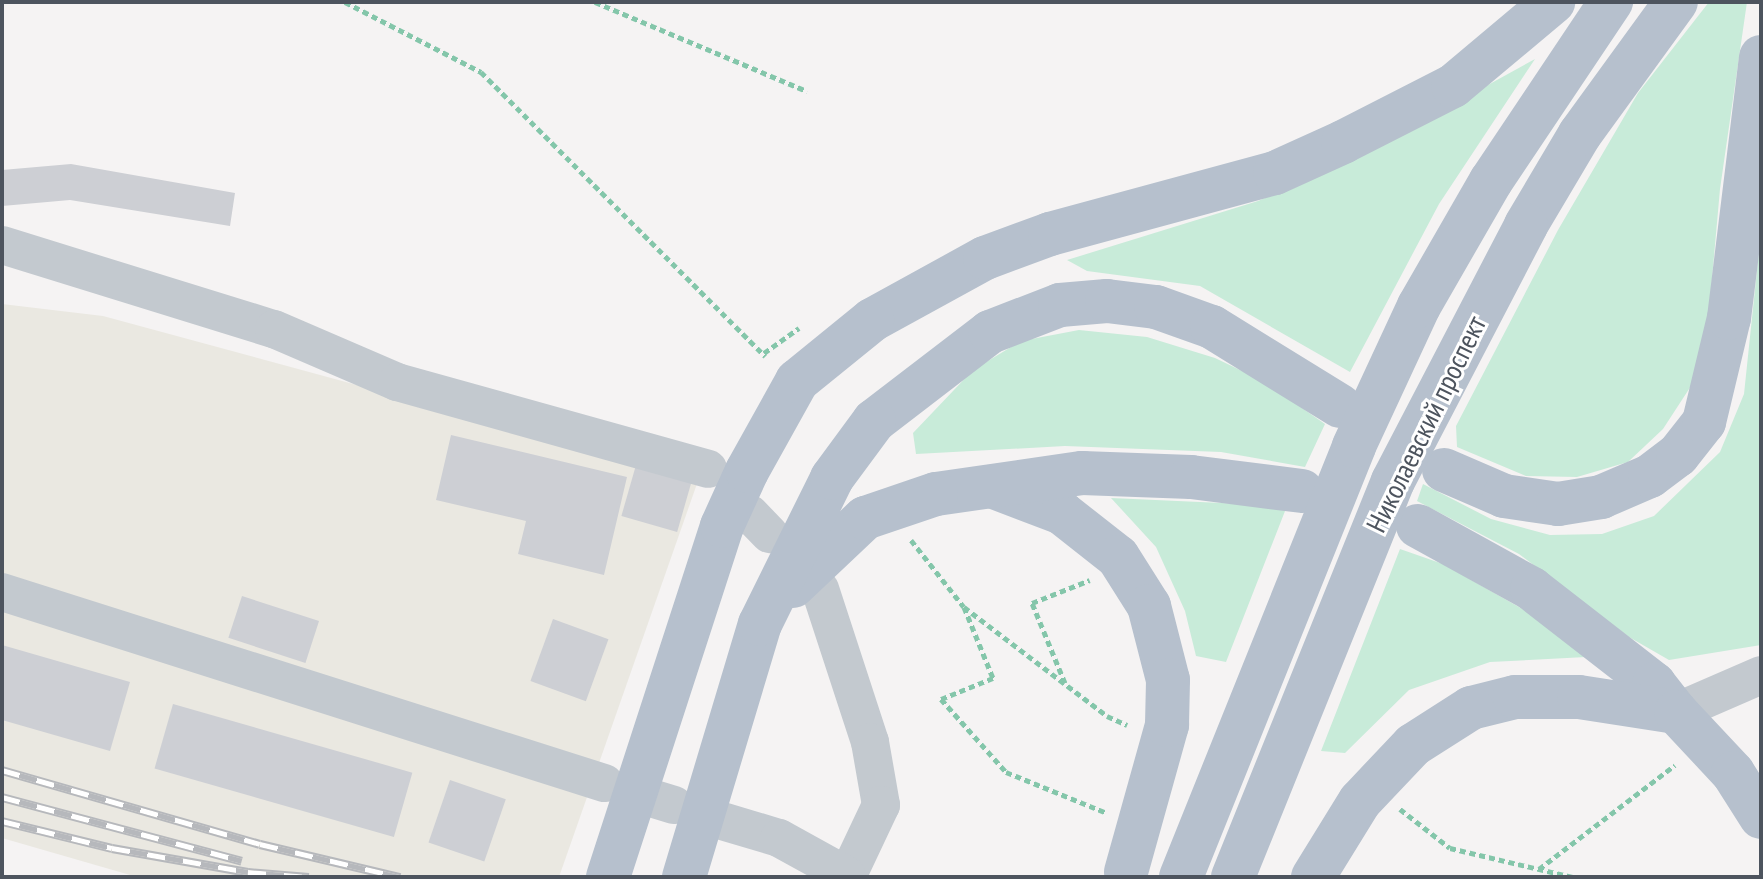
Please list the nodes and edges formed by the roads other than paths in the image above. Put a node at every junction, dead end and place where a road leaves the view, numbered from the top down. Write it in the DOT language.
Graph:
graph roads {
  1 [pos="1553,2"];
  2 [pos="1611,2"];
  3 [pos="1676,2"];
  4 [pos="1761,57"];
  5 [pos="2,245"];
  6 [pos="1340,406"];
  7 [pos="708,469"];
  8 [pos="1444,470"];
  9 [pos="992,486"];
  10 [pos="1302,491"];
  11 [pos="1418,526"];
  12 [pos="820,589"];
  13 [pos="2,592"];
  14 [pos="760,624"];
  15 [pos="1761,675"];
  16 [pos="1676,712"];
  17 [pos="604,783"];
  18 [pos="1761,816"];
  19 [pos="722,821"];
  20 [pos="1125,874"];
  21 [pos="847,876"];
  22 [pos="608,877"];
  23 [pos="684,877"];
  24 [pos="1181,877"];
  25 [pos="1233,877"];
  26 [pos="1313,877"];
  1 -- 22 [label="main road, bridge"];
  2 -- 24 [label="main road, Николаевский проспект, bridge"];
  3 -- 25 [label="main road, Николаевский проспект, bridge"];
  4 -- 8 [label="main road"];
  5 -- 7 [label="street"];
  6 -- 14 [label="main road, bridge"];
  9 -- 10 [label="main road"];
  9 -- 14 [label="main road, bridge"];
  9 -- 20 [label="main road, bridge"];
  11 -- 16 [label="main road"];
  12 -- 21 [label="street"];
  13 -- 17 [label="street"];
  14 -- 23 [label="main road, bridge"];
  15 -- 16 [label="street"];
  16 -- 18 [label="main road"];
  16 -- 26 [label="main road, bridge"];
  19 -- 21 [label="street"];
}
